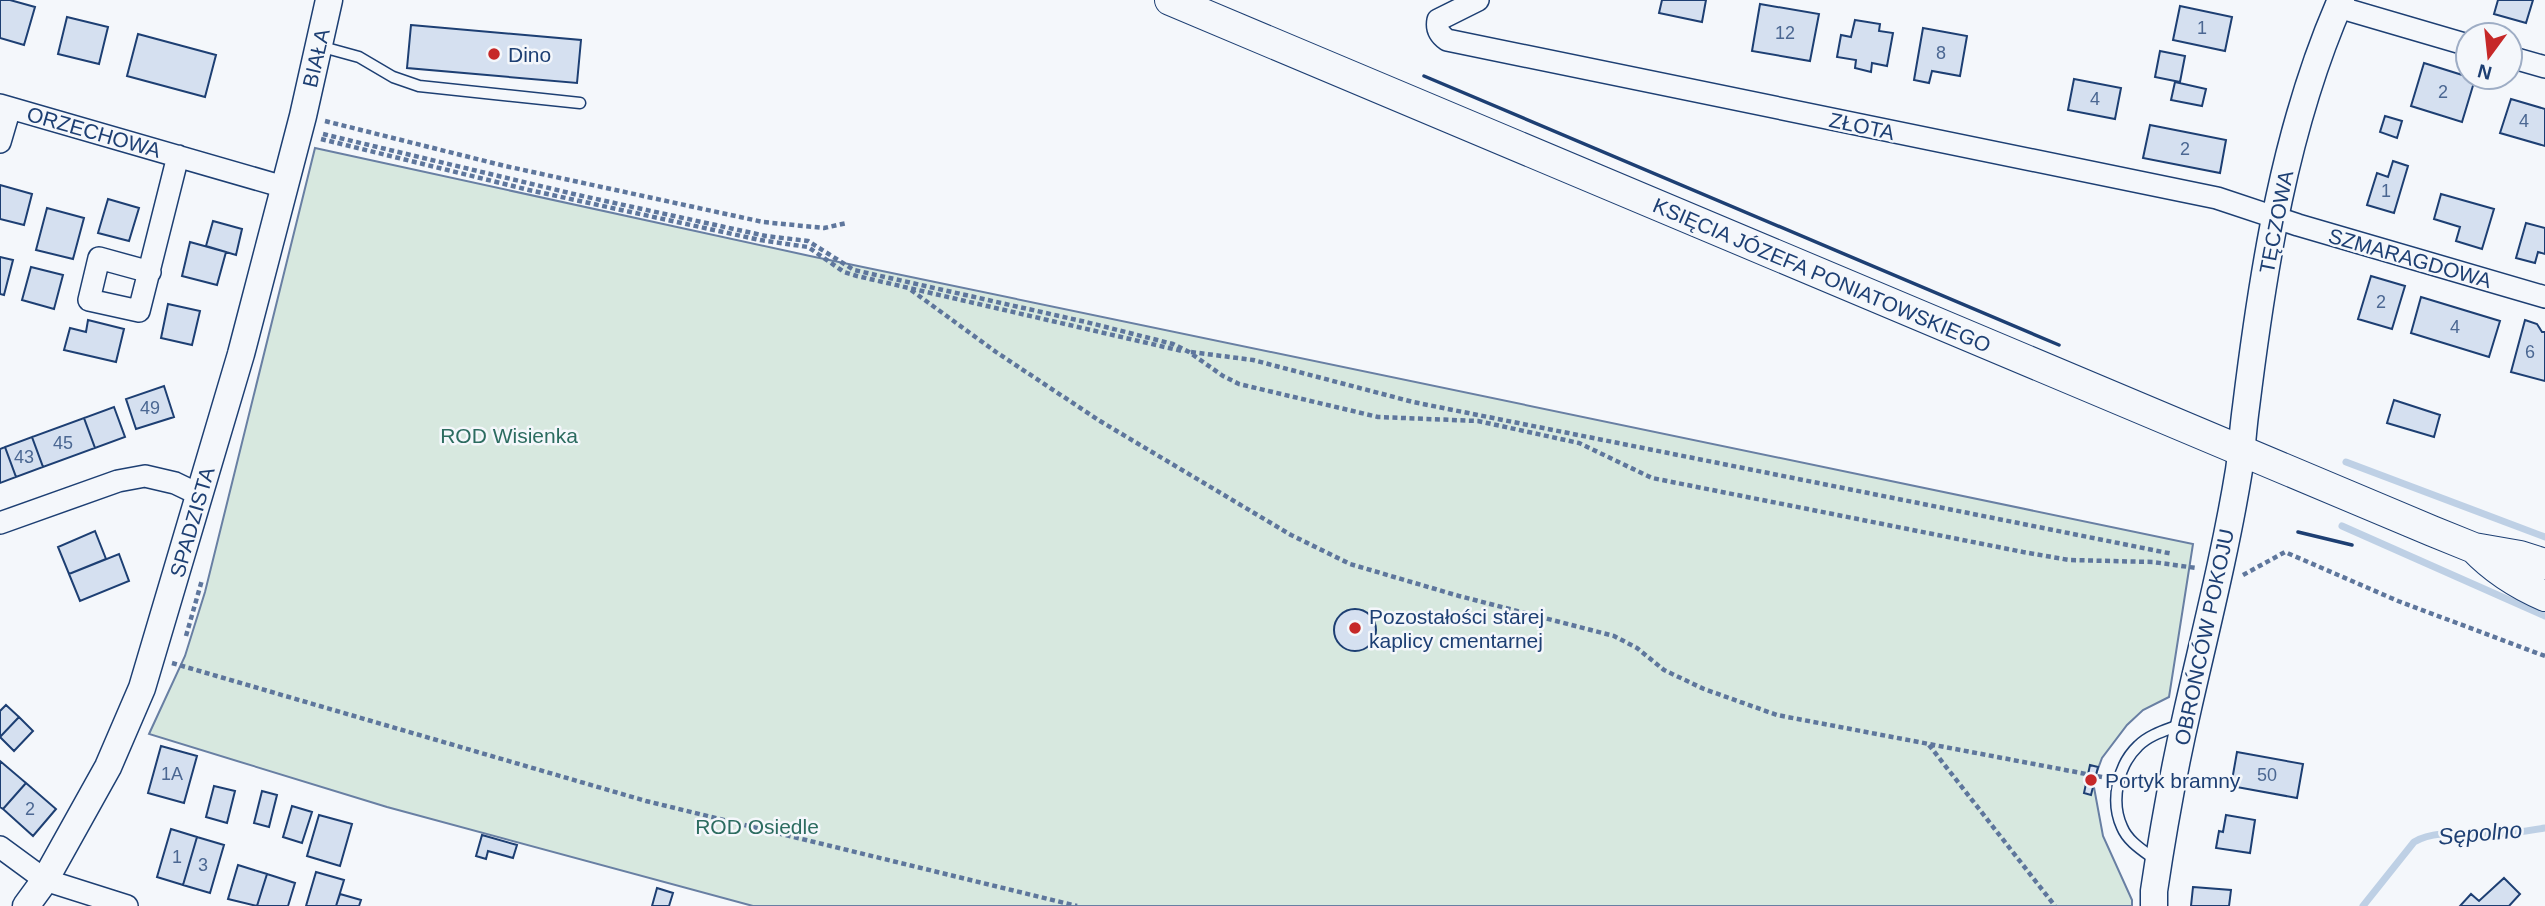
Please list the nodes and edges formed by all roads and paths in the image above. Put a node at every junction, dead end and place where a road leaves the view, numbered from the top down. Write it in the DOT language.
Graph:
graph roads {
  1 [pos="329,0"];
  2 [pos="1170,0"];
  3 [pos="1478,0"];
  4 [pos="2339,4"];
  5 [pos="2454,41"];
  6 [pos="318,46"];
  7 [pos="2524,61"];
  8 [pos="2545,67"];
  9 [pos="580,103"];
  10 [pos="5,107"];
  11 [pos="307,127"];
  12 [pos="0,142"];
  13 [pos="178,156"];
  14 [pos="284,187"];
  15 [pos="2276,218"];
  16 [pos="847,223"];
  17 [pos="150,272"];
  18 [pos="907,288"];
  19 [pos="2545,297"];
  20 [pos="1189,352"];
  21 [pos="2241,451"];
  22 [pos="200,495"];
  23 [pos="0,523"];
  24 [pos="2474,548"];
  25 [pos="2173,554"];
  26 [pos="2545,565"];
  27 [pos="2199,568"];
  28 [pos="2242,575"];
  29 [pos="2545,596"];
  30 [pos="2545,656"];
  31 [pos="152,657"];
  32 [pos="2185,722"];
  33 [pos="1929,744"];
  34 [pos="2102,777"];
  35 [pos="0,847"];
  36 [pos="2158,862"];
  37 [pos="45,880"];
  38 [pos="26,906"];
  39 [pos="127,906"];
  40 [pos="1077,906"];
  41 [pos="2055,906"];
  42 [pos="2154,906"];
  1 -- 6 [label="street, BIAŁA"];
  2 -- 21 [label="main road, KSIĘCIA JÓZEFA PONIATOWSKIEGO"];
  3 -- 15 [label="street, ZŁOTA"];
  4 -- 5 [label="street"];
  4 -- 15 [label="street, TĘCZOWA"];
  6 -- 9 [label="lane"];
  6 -- 11 [label="street, BIAŁA"];
  7 -- 8 [label="street"];
  10 -- 12 [label="street, ORZECHOWA"];
  10 -- 13 [label="street, ORZECHOWA"];
  11 -- 14 [label="street, SPADZISTA"];
  11 -- 16 [label="path"];
  11 -- 18 [label="path"];
  11 -- 20 [label="path"];
  13 -- 14 [label="street, ORZECHOWA"];
  13 -- 17 [label="street, ORZECHOWA"];
  14 -- 22 [label="street, SPADZISTA"];
  15 -- 19 [label="street, SZMARAGDOWA"];
  15 -- 21 [label="street, TĘCZOWA"];
  18 -- 20 [label="path"];
  18 -- 33 [label="path"];
  20 -- 25 [label="path"];
  20 -- 27 [label="path"];
  21 -- 24 [label="main road, KSIĘCIA JÓZEFA PONIATOWSKIEGO"];
  21 -- 32 [label="street, OBROŃCÓW POKOJU"];
  22 -- 23 [label="street"];
  22 -- 31 [label="street, SPADZISTA"];
  24 -- 26 [label="main road, KSIĘCIA JÓZEFA PONIATOWSKIEGO"];
  24 -- 29 [label="main road, KSIĘCIA JÓZEFA PONIATOWSKIEGO"];
  28 -- 30 [label="path"];
  31 -- 37 [label="street, SPADZISTA"];
  31 -- 40 [label="path"];
  32 -- 36 [label="street, OBROŃCÓW POKOJU"];
  32 -- 36 [label="lane"];
  33 -- 34 [label="path"];
  33 -- 41 [label="path"];
  35 -- 37 [label="street"];
  36 -- 42 [label="street, OBROŃCÓW POKOJU"];
  37 -- 38 [label="street, SPADZISTA"];
  37 -- 39 [label="street"];
}
